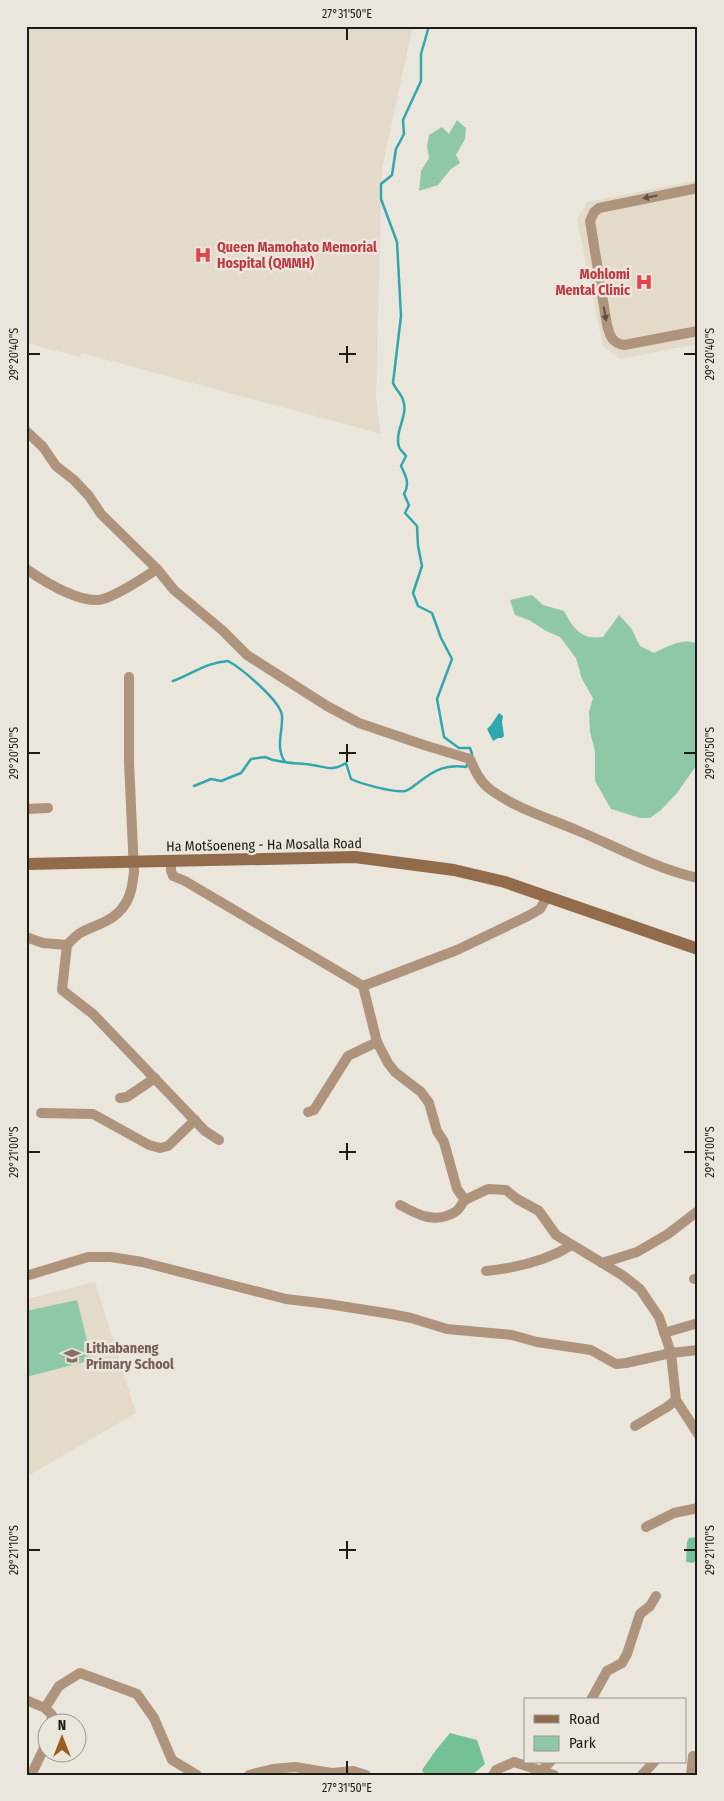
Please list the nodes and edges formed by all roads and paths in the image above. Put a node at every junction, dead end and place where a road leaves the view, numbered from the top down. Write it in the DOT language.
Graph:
graph roads {
  1 [pos="698,188"];
  2 [pos="698,332"];
  3 [pos="26,431"];
  4 [pos="26,569"];
  5 [pos="157,569"];
  6 [pos="129,677"];
  7 [pos="48,808"];
  8 [pos="26,809"];
  9 [pos="171,861"];
  10 [pos="134,862"];
  11 [pos="26,864"];
  12 [pos="698,878"];
  13 [pos="547,897"];
  14 [pos="26,937"];
  15 [pos="67,945"];
  16 [pos="698,949"];
  17 [pos="364,986"];
  18 [pos="377,1042"];
  19 [pos="155,1078"];
  20 [pos="120,1098"];
  21 [pos="308,1112"];
  22 [pos="41,1113"];
  23 [pos="195,1120"];
  24 [pos="219,1140"];
  25 [pos="465,1200"];
  26 [pos="400,1206"];
  27 [pos="698,1210"];
  28 [pos="572,1245"];
  29 [pos="602,1263"];
  30 [pos="486,1271"];
  31 [pos="26,1276"];
  32 [pos="698,1323"];
  33 [pos="664,1333"];
  34 [pos="698,1350"];
  35 [pos="671,1353"];
  36 [pos="676,1400"];
  37 [pos="635,1426"];
  38 [pos="698,1434"];
  39 [pos="698,1508"];
  40 [pos="646,1527"];
  41 [pos="656,1596"];
  42 [pos="592,1698"];
  43 [pos="26,1700"];
  44 [pos="45,1708"];
  45 [pos="51,1714"];
  46 [pos="692,1756"];
  47 [pos="38,1761"];
  48 [pos="524,1763"];
  49 [pos="530,1764"];
  50 [pos="652,1764"];
  51 [pos="546,1766"];
  52 [pos="31,1775"];
  53 [pos="197,1775"];
  54 [pos="249,1775"];
  55 [pos="366,1775"];
  56 [pos="493,1775"];
  57 [pos="554,1775"];
  58 [pos="642,1775"];
  59 [pos="691,1775"];
  1 -- 2 [label="street, one-way"];
  3 -- 5 [label="street"];
  4 -- 5 [label="street"];
  5 -- 12 [label="street"];
  6 -- 10 [label="street"];
  7 -- 8 [label="street"];
  9 -- 10 [label="main road, Ha Motšoeneng - Ha Mosalla Road"];
  9 -- 13 [label="main road, Ha Motšoeneng - Ha Mosalla Road"];
  9 -- 17 [label="street"];
  10 -- 11 [label="main road, Ha Motšoeneng - Ha Mosalla Road"];
  10 -- 15 [label="street"];
  13 -- 16 [label="main road, Ha Motšoeneng - Ha Mosalla Road"];
  13 -- 17 [label="street"];
  14 -- 15 [label="street"];
  15 -- 19 [label="street"];
  17 -- 18 [label="street"];
  18 -- 21 [label="street"];
  18 -- 25 [label="street"];
  19 -- 20 [label="street"];
  19 -- 23 [label="street"];
  22 -- 23 [label="street"];
  23 -- 24 [label="street"];
  25 -- 26 [label="street"];
  25 -- 28 [label="street"];
  27 -- 29 [label="street"];
  28 -- 29 [label="street"];
  28 -- 30 [label="street"];
  29 -- 33 [label="street"];
  31 -- 35 [label="street"];
  32 -- 33 [label="street"];
  33 -- 35 [label="street"];
  34 -- 35 [label="street"];
  35 -- 36 [label="street"];
  36 -- 37 [label="street"];
  36 -- 38 [label="street"];
  39 -- 40 [label="street"];
  41 -- 42 [label="street"];
  43 -- 44 [label="street"];
  44 -- 45 [label="street"];
  44 -- 53 [label="street"];
  46 -- 59 [label="street"];
  47 -- 52 [label="street"];
  48 -- 56 [label="street"];
  49 -- 51 [label="street"];
  50 -- 58 [label="street"];
  51 -- 57 [label="street"];
  54 -- 55 [label="street"];
}
